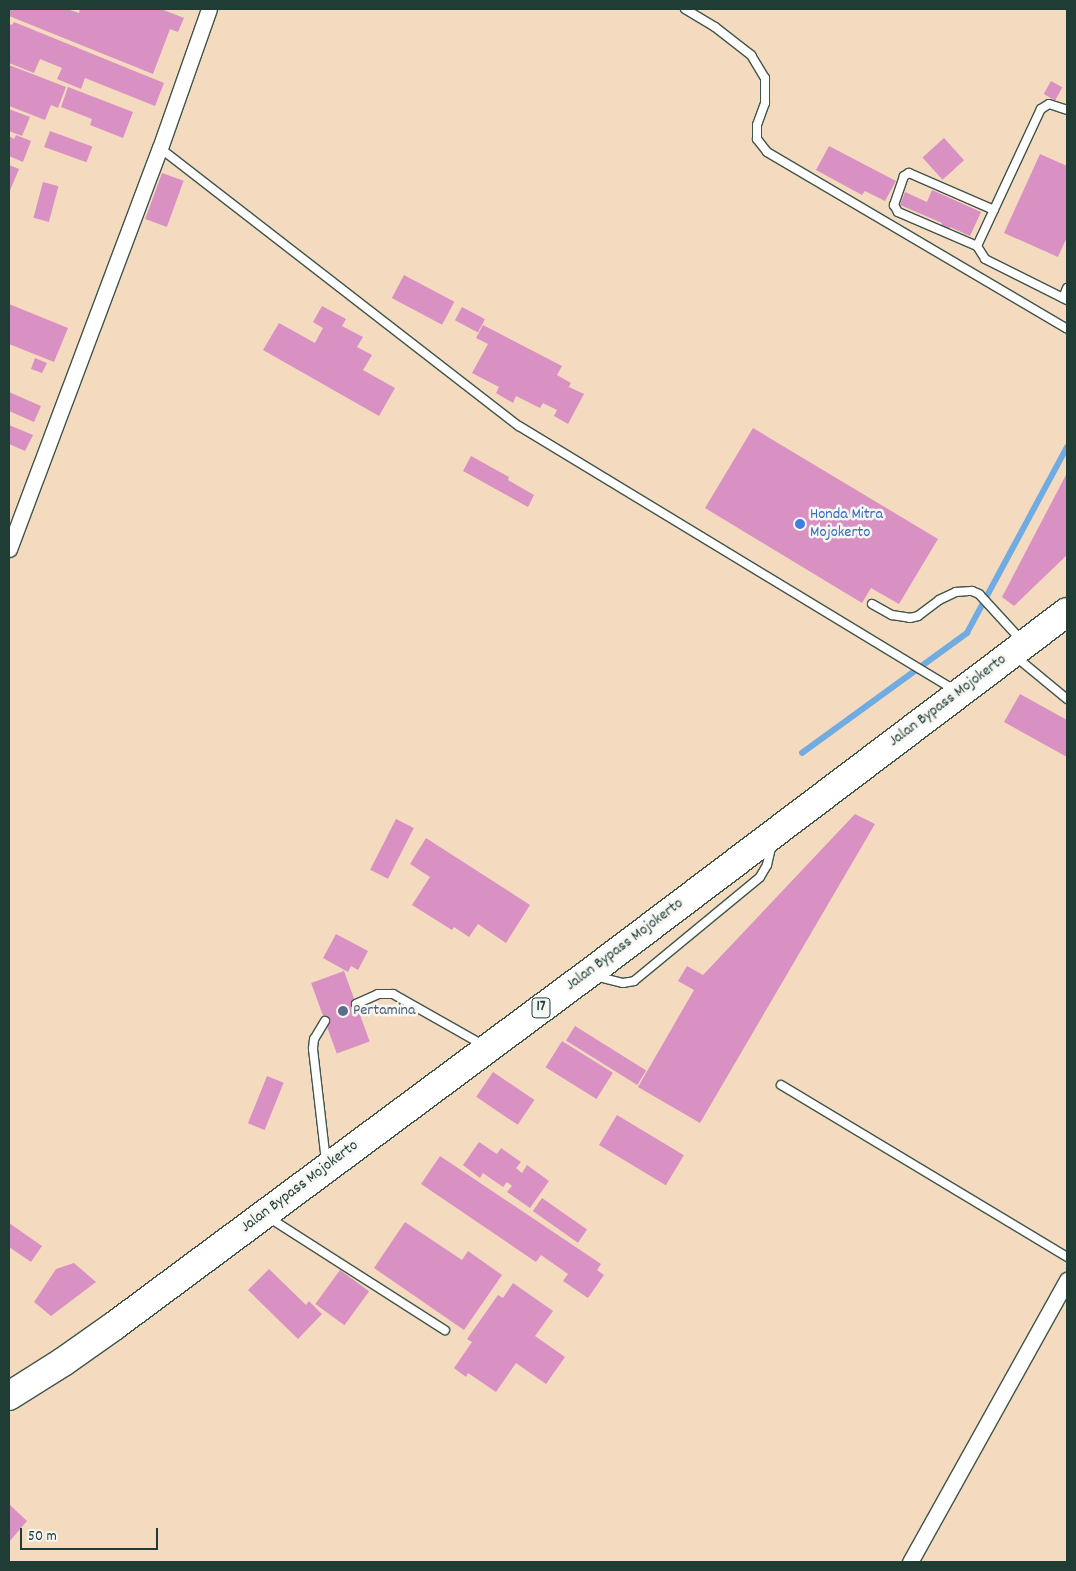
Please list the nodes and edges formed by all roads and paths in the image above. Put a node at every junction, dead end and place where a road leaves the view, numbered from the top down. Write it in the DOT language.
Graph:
graph roads {
  1 [pos="209,9"];
  2 [pos="685,9"];
  3 [pos="1067,110"];
  4 [pos="160,148"];
  5 [pos="994,210"];
  6 [pos="977,246"];
  7 [pos="1067,288"];
  8 [pos="1065,299"];
  9 [pos="1067,329"];
  10 [pos="9,550"];
  11 [pos="872,604"];
  12 [pos="1067,612"];
  13 [pos="1018,649"];
  14 [pos="958,693"];
  15 [pos="1067,699"];
  16 [pos="356,1004"];
  17 [pos="325,1021"];
  18 [pos="488,1047"];
  19 [pos="781,1085"];
  20 [pos="327,1166"];
  21 [pos="264,1215"];
  22 [pos="1067,1257"];
  23 [pos="1067,1280"];
  24 [pos="445,1330"];
  25 [pos="9,1396"];
  26 [pos="910,1562"];
  1 -- 4 [label="street"];
  2 -- 9 [label="lane"];
  3 -- 5 [label="lane"];
  4 -- 10 [label="street"];
  4 -- 14 [label="lane"];
  5 -- 6 [label="lane"];
  5 -- 6 [label="lane"];
  6 -- 8 [label="lane"];
  7 -- 8 [label="lane"];
  11 -- 13 [label="lane"];
  12 -- 13 [label="highway, Jalan Bypass Mojokerto / 17"];
  13 -- 14 [label="highway, Jalan Bypass Mojokerto / 17"];
  13 -- 15 [label="lane"];
  14 -- 18 [label="highway, Jalan Bypass Mojokerto / 17"];
  16 -- 18 [label="lane"];
  17 -- 20 [label="lane"];
  18 -- 20 [label="highway, Jalan Bypass Mojokerto / 17"];
  19 -- 22 [label="lane"];
  20 -- 21 [label="highway, Jalan Bypass Mojokerto / 17"];
  21 -- 24 [label="lane"];
  21 -- 25 [label="highway, Jalan Bypass Mojokerto / 17"];
  23 -- 26 [label="street"];
}
